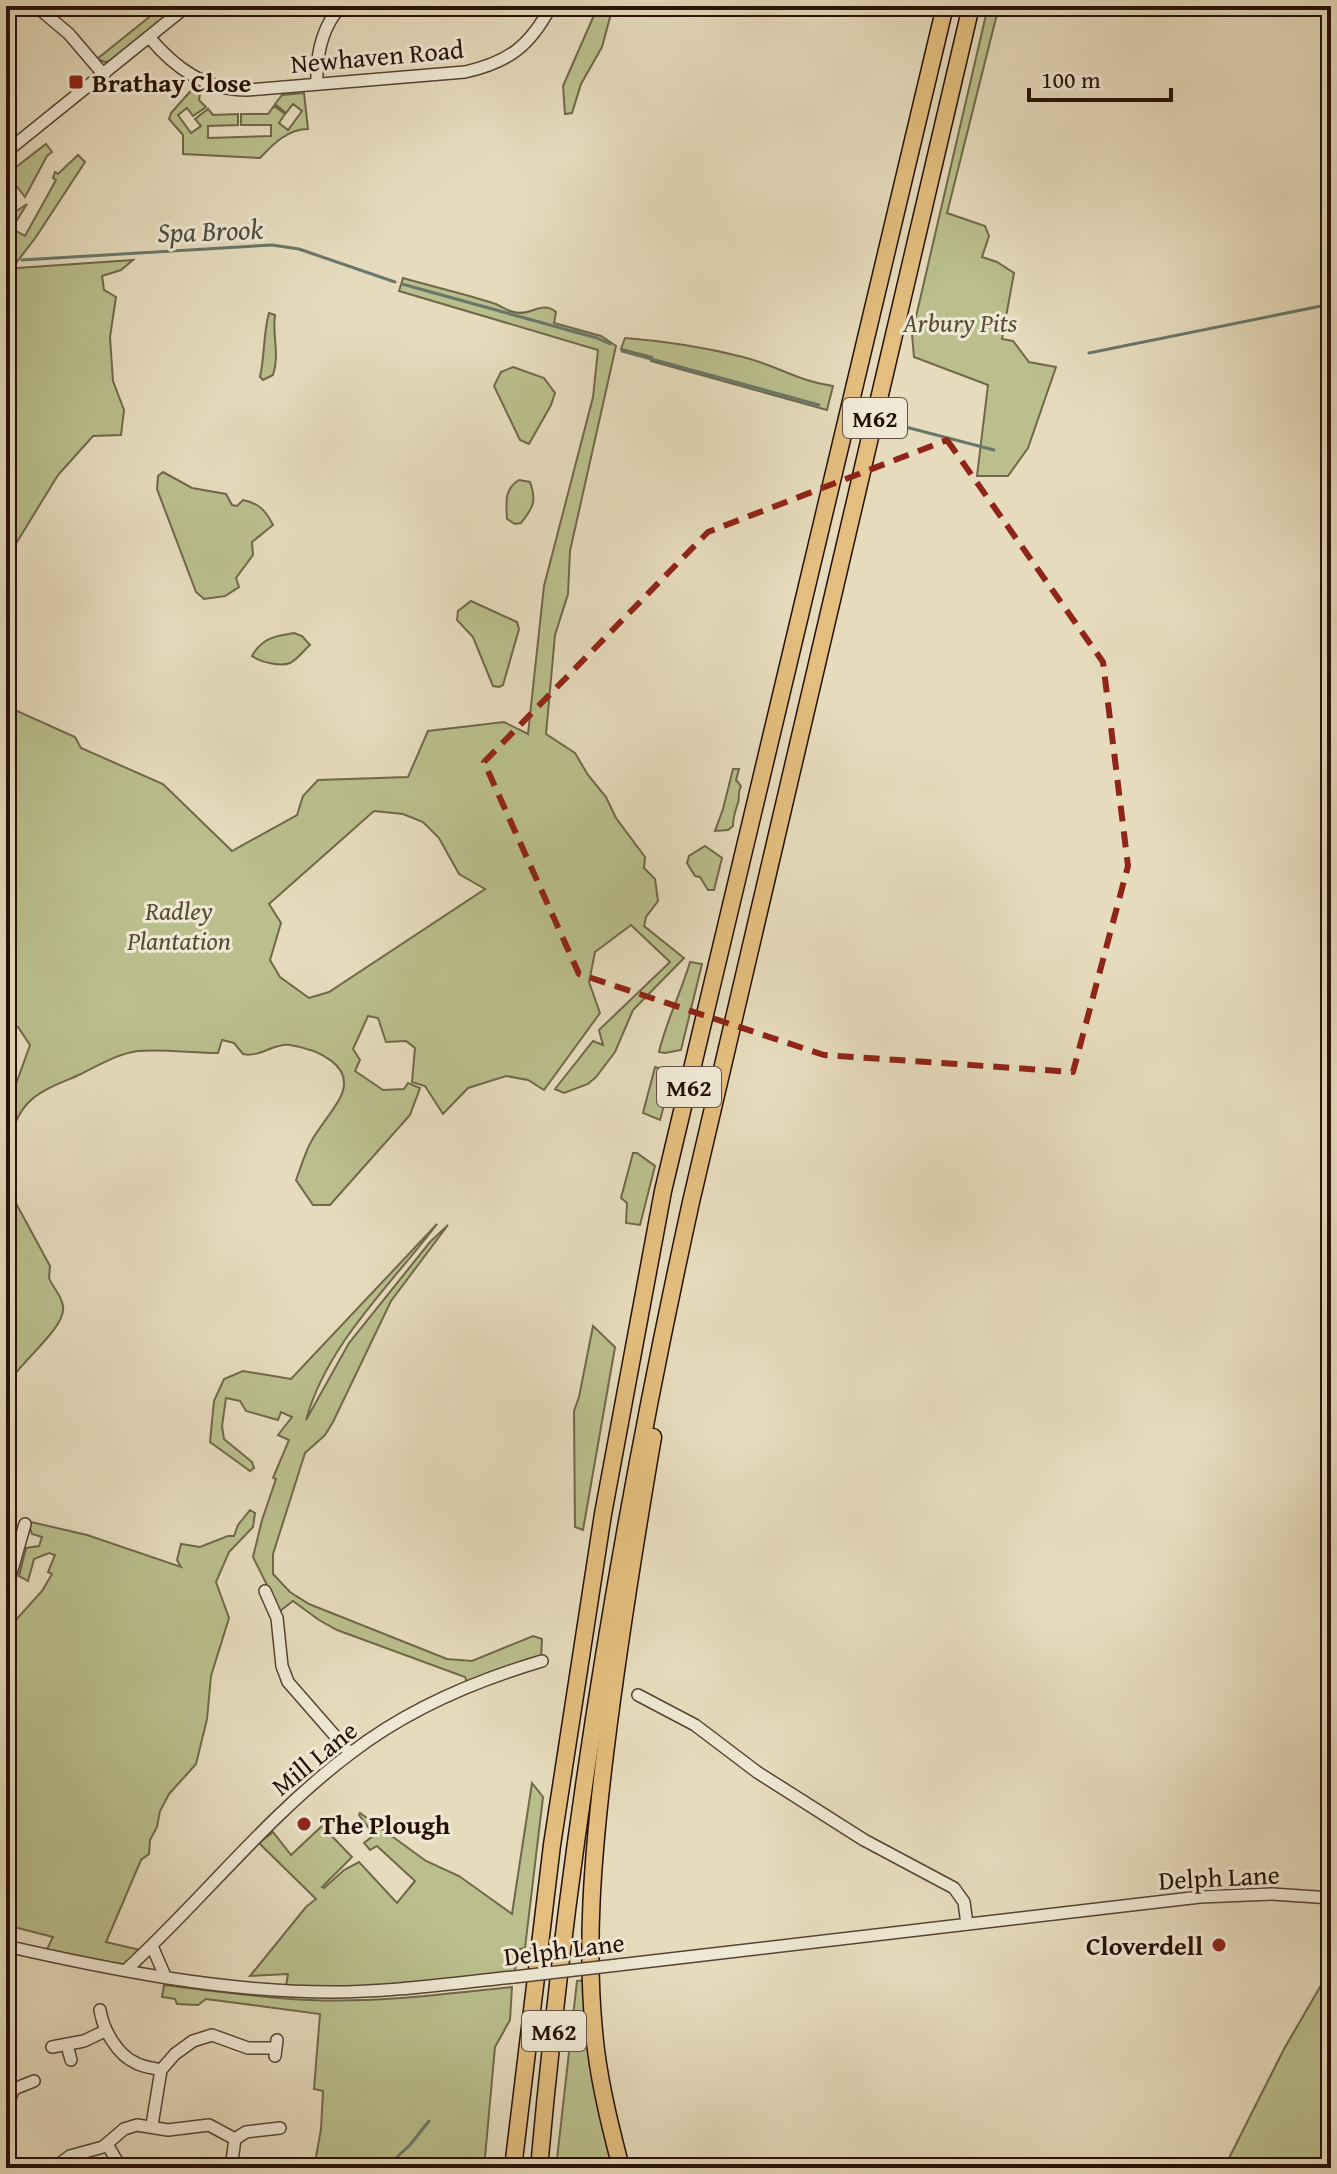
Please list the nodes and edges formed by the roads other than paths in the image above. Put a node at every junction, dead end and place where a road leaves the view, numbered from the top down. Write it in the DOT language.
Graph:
graph roads {
  1 [pos="13,6"];
  2 [pos="36,6"];
  3 [pos="187,6"];
  4 [pos="341,6"];
  5 [pos="551,6"];
  6 [pos="943,6"];
  7 [pos="972,6"];
  8 [pos="6,12"];
  9 [pos="149,37"];
  10 [pos="104,75"];
  11 [pos="317,84"];
  12 [pos="6,152"];
  13 [pos="691,1202"];
  14 [pos="35,1538"];
  15 [pos="6,1591"];
  16 [pos="265,1591"];
  17 [pos="542,1661"];
  18 [pos="638,1695"];
  19 [pos="350,1753"];
  20 [pos="1331,1898"];
  21 [pos="967,1924"];
  22 [pos="6,1946"];
  23 [pos="152,1946"];
  24 [pos="126,1970"];
  25 [pos="165,1976"];
  26 [pos="100,2010"];
  27 [pos="207,2019"];
  28 [pos="105,2031"];
  29 [pos="208,2035"];
  30 [pos="67,2045"];
  31 [pos="52,2047"];
  32 [pos="275,2048"];
  33 [pos="71,2060"];
  34 [pos="161,2070"];
  35 [pos="34,2081"];
  36 [pos="9,2091"];
  37 [pos="152,2125"];
  38 [pos="281,2128"];
  39 [pos="235,2139"];
  40 [pos="107,2144"];
  41 [pos="54,2168"];
  42 [pos="121,2168"];
  43 [pos="231,2168"];
  44 [pos="514,2168"];
  45 [pos="539,2168"];
  46 [pos="621,2168"];
  1 -- 8 [label="street"];
  2 -- 10 [label="street"];
  3 -- 9 [label="street"];
  4 -- 11 [label="street"];
  5 -- 11 [label="street, Newhaven Road"];
  6 -- 44 [label="highway, M62"];
  7 -- 13 [label="highway, M62"];
  9 -- 10 [label="street"];
  9 -- 11 [label="street, Newhaven Road"];
  10 -- 12 [label="street"];
  13 -- 45 [label="highway, M62"];
  13 -- 46 [label="highway"];
  14 -- 15 [label="street"];
  16 -- 19 [label="street"];
  17 -- 19 [label="street, Mill Lane"];
  18 -- 21 [label="street"];
  19 -- 23 [label="street, Mill Lane"];
  20 -- 21 [label="street, Delph Lane"];
  21 -- 25 [label="street, Delph Lane, bridge"];
  22 -- 24 [label="street"];
  23 -- 24 [label="street, Mill Lane"];
  23 -- 25 [label="street"];
  24 -- 25 [label="street"];
  26 -- 28 [label="street"];
  27 -- 29 [label="street"];
  28 -- 30 [label="street"];
  28 -- 34 [label="street"];
  29 -- 32 [label="street"];
  29 -- 34 [label="street"];
  30 -- 31 [label="street"];
  30 -- 33 [label="street"];
  34 -- 37 [label="street"];
  35 -- 36 [label="street"];
  37 -- 39 [label="street"];
  37 -- 40 [label="street"];
  38 -- 39 [label="street"];
  39 -- 43 [label="street"];
  40 -- 41 [label="street"];
  40 -- 42 [label="street"];
}
